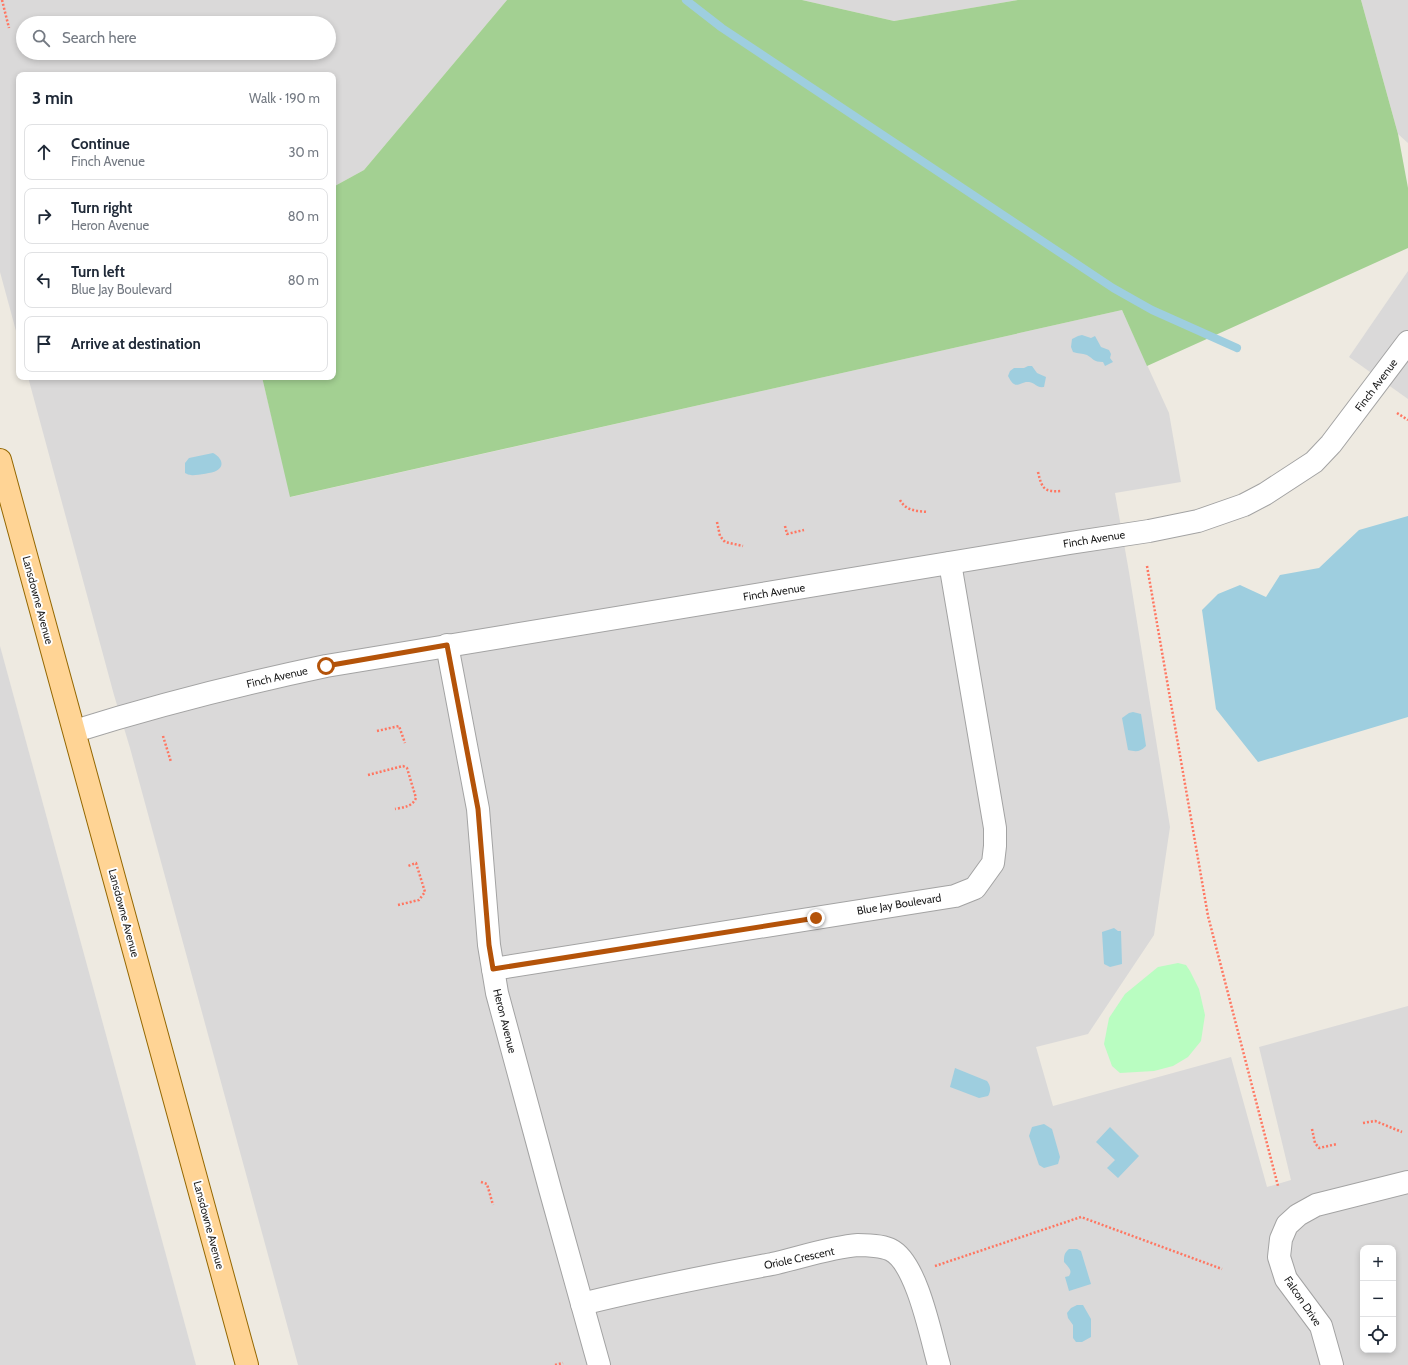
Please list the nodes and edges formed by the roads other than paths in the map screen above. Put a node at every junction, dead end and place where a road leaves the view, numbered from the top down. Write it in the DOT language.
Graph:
graph roads {
  1 [pos="1408,342"];
  2 [pos="0,460"];
  3 [pos="950,563"];
  4 [pos="447,645"];
  5 [pos="75,731"];
  6 [pos="493,969"];
  7 [pos="1408,1182"];
  8 [pos="582,1304"];
  9 [pos="247,1365"];
  10 [pos="598,1365"];
  11 [pos="939,1365"];
  12 [pos="1332,1365"];
  1 -- 3 [label="street, Finch Avenue"];
  2 -- 5 [label="main road, Lansdowne Avenue"];
  3 -- 4 [label="street, Finch Avenue"];
  3 -- 6 [label="street, Blue Jay Boulevard"];
  4 -- 5 [label="street, Finch Avenue"];
  4 -- 6 [label="street, Heron Avenue"];
  5 -- 9 [label="main road, Lansdowne Avenue"];
  6 -- 8 [label="street, Heron Avenue"];
  7 -- 12 [label="street, Falcon Drive"];
  8 -- 10 [label="street, Heron Avenue"];
  8 -- 11 [label="street, Oriole Crescent"];
}
